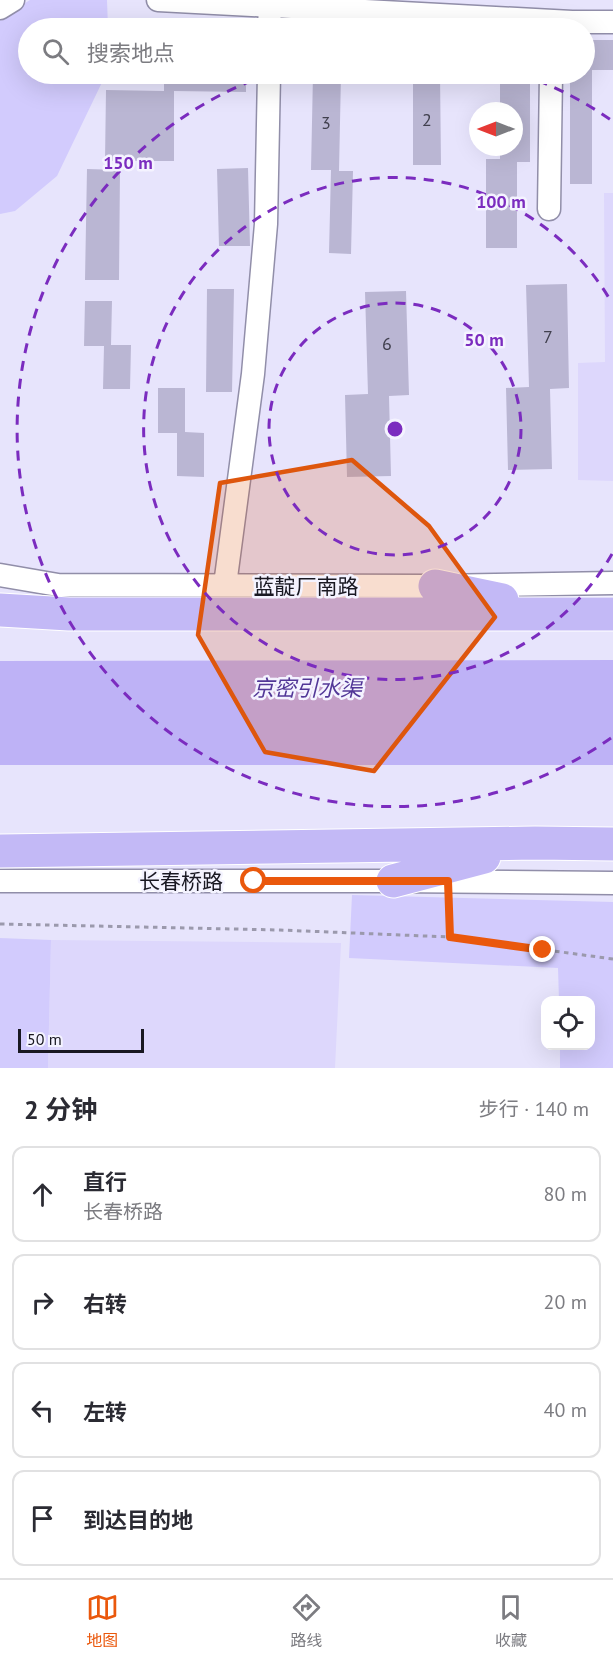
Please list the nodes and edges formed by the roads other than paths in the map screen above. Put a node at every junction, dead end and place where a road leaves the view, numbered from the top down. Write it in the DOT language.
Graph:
graph roads {
  1 [pos="13,0"];
  2 [pos="158,0"];
  3 [pos="218,2"];
  4 [pos="270,6"];
  5 [pos="0,8"];
  6 [pos="552,17"];
  7 [pos="270,18"];
  8 [pos="595,21"];
  9 [pos="613,22"];
  10 [pos="269,84"];
  11 [pos="551,84"];
  12 [pos="549,209"];
  13 [pos="0,575"];
  14 [pos="613,583"];
  15 [pos="225,585"];
  16 [pos="435,586"];
  17 [pos="0,610"];
  18 [pos="613,614"];
  19 [pos="568,615"];
  20 [pos="535,843"];
  21 [pos="613,844"];
  22 [pos="0,851"];
  23 [pos="393,880"];
  24 [pos="0,881"];
  25 [pos="613,883"];
  1 -- 5 [label="street"];
  2 -- 3 [label="street"];
  3 -- 4 [label="street"];
  4 -- 6 [label="street"];
  4 -- 7 [label="street"];
  8 -- 9 [label="street"];
  10 -- 15 [label="street"];
  11 -- 12 [label="street"];
  13 -- 15 [label="street, 蓝靛厂南路"];
  14 -- 16 [label="street, 蓝靛厂南路"];
  15 -- 16 [label="street, 蓝靛厂南路"];
  16 -- 19 [label="highway"];
  17 -- 19 [label="highway, 蓝靛厂南路"];
  18 -- 19 [label="highway, 蓝靛厂南路"];
  20 -- 21 [label="highway"];
  20 -- 22 [label="highway"];
  20 -- 23 [label="highway"];
  23 -- 24 [label="street, 长春桥路"];
  23 -- 25 [label="street, 长春桥路"];
}
